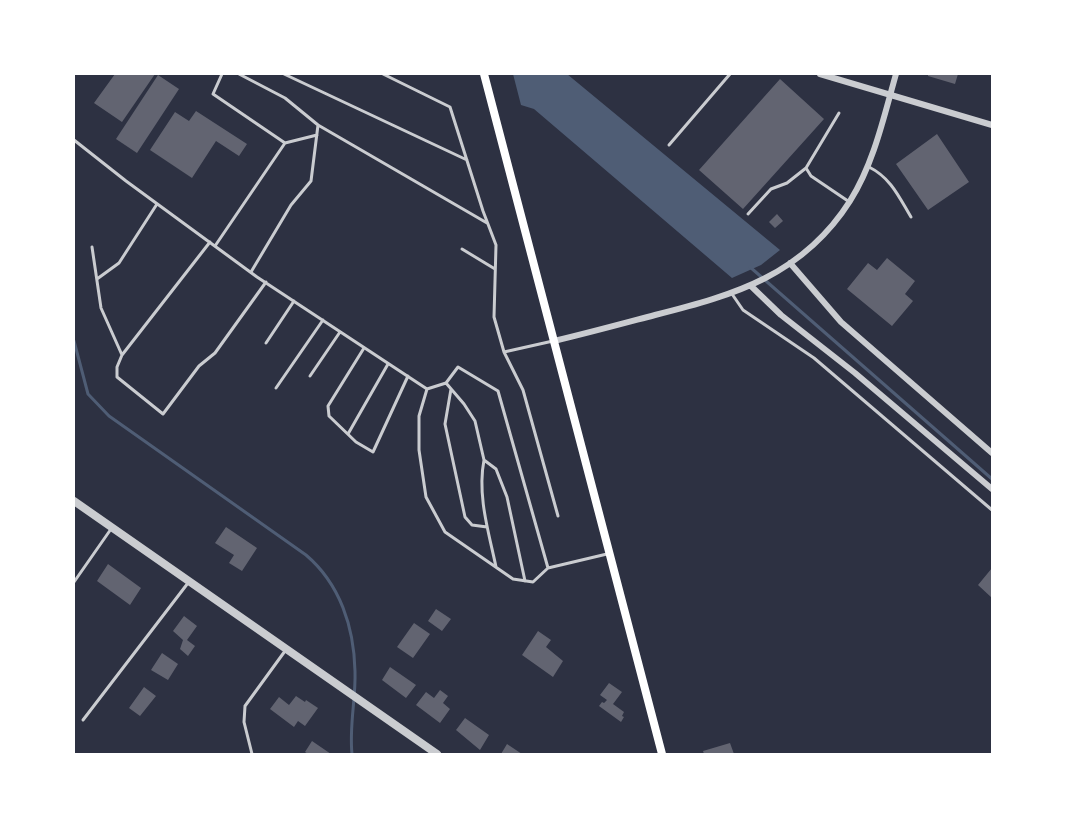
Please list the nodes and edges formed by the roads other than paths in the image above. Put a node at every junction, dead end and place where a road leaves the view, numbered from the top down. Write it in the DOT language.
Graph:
graph roads {
  1 [pos="222,74"];
  2 [pos="239,74"];
  3 [pos="284,74"];
  4 [pos="383,74"];
  5 [pos="484,74"];
  6 [pos="730,74"];
  7 [pos="820,74"];
  8 [pos="896,74"];
  9 [pos="891,94"];
  10 [pos="839,113"];
  11 [pos="318,125"];
  12 [pos="993,125"];
  13 [pos="317,135"];
  14 [pos="74,140"];
  15 [pos="285,143"];
  16 [pos="669,145"];
  17 [pos="467,160"];
  18 [pos="867,167"];
  19 [pos="806,168"];
  20 [pos="849,202"];
  21 [pos="157,204"];
  22 [pos="748,214"];
  23 [pos="911,217"];
  24 [pos="487,223"];
  25 [pos="210,242"];
  26 [pos="215,246"];
  27 [pos="92,247"];
  28 [pos="462,249"];
  29 [pos="790,263"];
  30 [pos="495,269"];
  31 [pos="250,272"];
  32 [pos="97,279"];
  33 [pos="266,282"];
  34 [pos="751,286"];
  35 [pos="732,294"];
  36 [pos="294,301"];
  37 [pos="323,321"];
  38 [pos="340,332"];
  39 [pos="554,341"];
  40 [pos="266,343"];
  41 [pos="364,348"];
  42 [pos="504,352"];
  43 [pos="122,355"];
  44 [pos="388,364"];
  45 [pos="310,376"];
  46 [pos="408,376"];
  47 [pos="446,383"];
  48 [pos="276,388"];
  49 [pos="427,389"];
  50 [pos="451,389"];
  51 [pos="348,434"];
  52 [pos="993,453"];
  53 [pos="484,460"];
  54 [pos="993,489"];
  55 [pos="74,501"];
  56 [pos="993,510"];
  57 [pos="558,516"];
  58 [pos="112,527"];
  59 [pos="487,527"];
  60 [pos="609,554"];
  61 [pos="496,567"];
  62 [pos="548,568"];
  63 [pos="189,581"];
  64 [pos="525,581"];
  65 [pos="74,582"];
  66 [pos="286,650"];
  67 [pos="83,720"];
  68 [pos="252,754"];
  69 [pos="437,754"];
  70 [pos="662,754"];
  1 -- 15 [label="lane"];
  2 -- 11 [label="lane"];
  3 -- 17 [label="lane"];
  4 -- 17 [label="lane"];
  5 -- 39 [label="main road"];
  6 -- 16 [label="lane"];
  7 -- 9 [label="street"];
  8 -- 9 [label="street"];
  9 -- 12 [label="street"];
  9 -- 18 [label="street"];
  10 -- 19 [label="lane"];
  11 -- 13 [label="lane"];
  11 -- 24 [label="lane"];
  13 -- 15 [label="lane"];
  13 -- 31 [label="lane"];
  14 -- 21 [label="lane"];
  15 -- 26 [label="lane"];
  17 -- 24 [label="lane"];
  18 -- 20 [label="street"];
  18 -- 23 [label="lane"];
  19 -- 20 [label="lane"];
  19 -- 22 [label="lane"];
  20 -- 29 [label="street"];
  21 -- 25 [label="lane"];
  21 -- 32 [label="lane"];
  24 -- 30 [label="lane"];
  25 -- 26 [label="lane"];
  25 -- 43 [label="lane"];
  26 -- 31 [label="lane"];
  27 -- 32 [label="lane"];
  28 -- 30 [label="lane"];
  29 -- 34 [label="street"];
  29 -- 52 [label="street"];
  30 -- 42 [label="lane"];
  31 -- 33 [label="lane"];
  32 -- 43 [label="lane"];
  33 -- 36 [label="lane"];
  33 -- 43 [label="lane"];
  34 -- 35 [label="street"];
  34 -- 54 [label="street"];
  35 -- 39 [label="street"];
  35 -- 56 [label="lane"];
  36 -- 37 [label="lane"];
  36 -- 40 [label="lane"];
  37 -- 38 [label="lane"];
  37 -- 48 [label="lane"];
  38 -- 41 [label="lane"];
  38 -- 45 [label="lane"];
  39 -- 42 [label="lane"];
  39 -- 60 [label="main road"];
  41 -- 44 [label="lane"];
  41 -- 51 [label="lane"];
  42 -- 57 [label="lane"];
  44 -- 46 [label="lane"];
  44 -- 51 [label="lane"];
  46 -- 49 [label="lane"];
  46 -- 51 [label="lane"];
  47 -- 49 [label="lane"];
  47 -- 50 [label="lane"];
  47 -- 62 [label="lane"];
  49 -- 61 [label="lane"];
  50 -- 53 [label="lane"];
  50 -- 59 [label="lane"];
  53 -- 59 [label="lane"];
  53 -- 64 [label="lane"];
  55 -- 58 [label="street"];
  58 -- 63 [label="street"];
  58 -- 65 [label="lane"];
  59 -- 61 [label="lane"];
  60 -- 62 [label="lane"];
  60 -- 70 [label="main road"];
  61 -- 64 [label="lane"];
  62 -- 64 [label="lane"];
  63 -- 66 [label="street"];
  63 -- 67 [label="lane"];
  66 -- 68 [label="lane"];
  66 -- 69 [label="street"];
}
